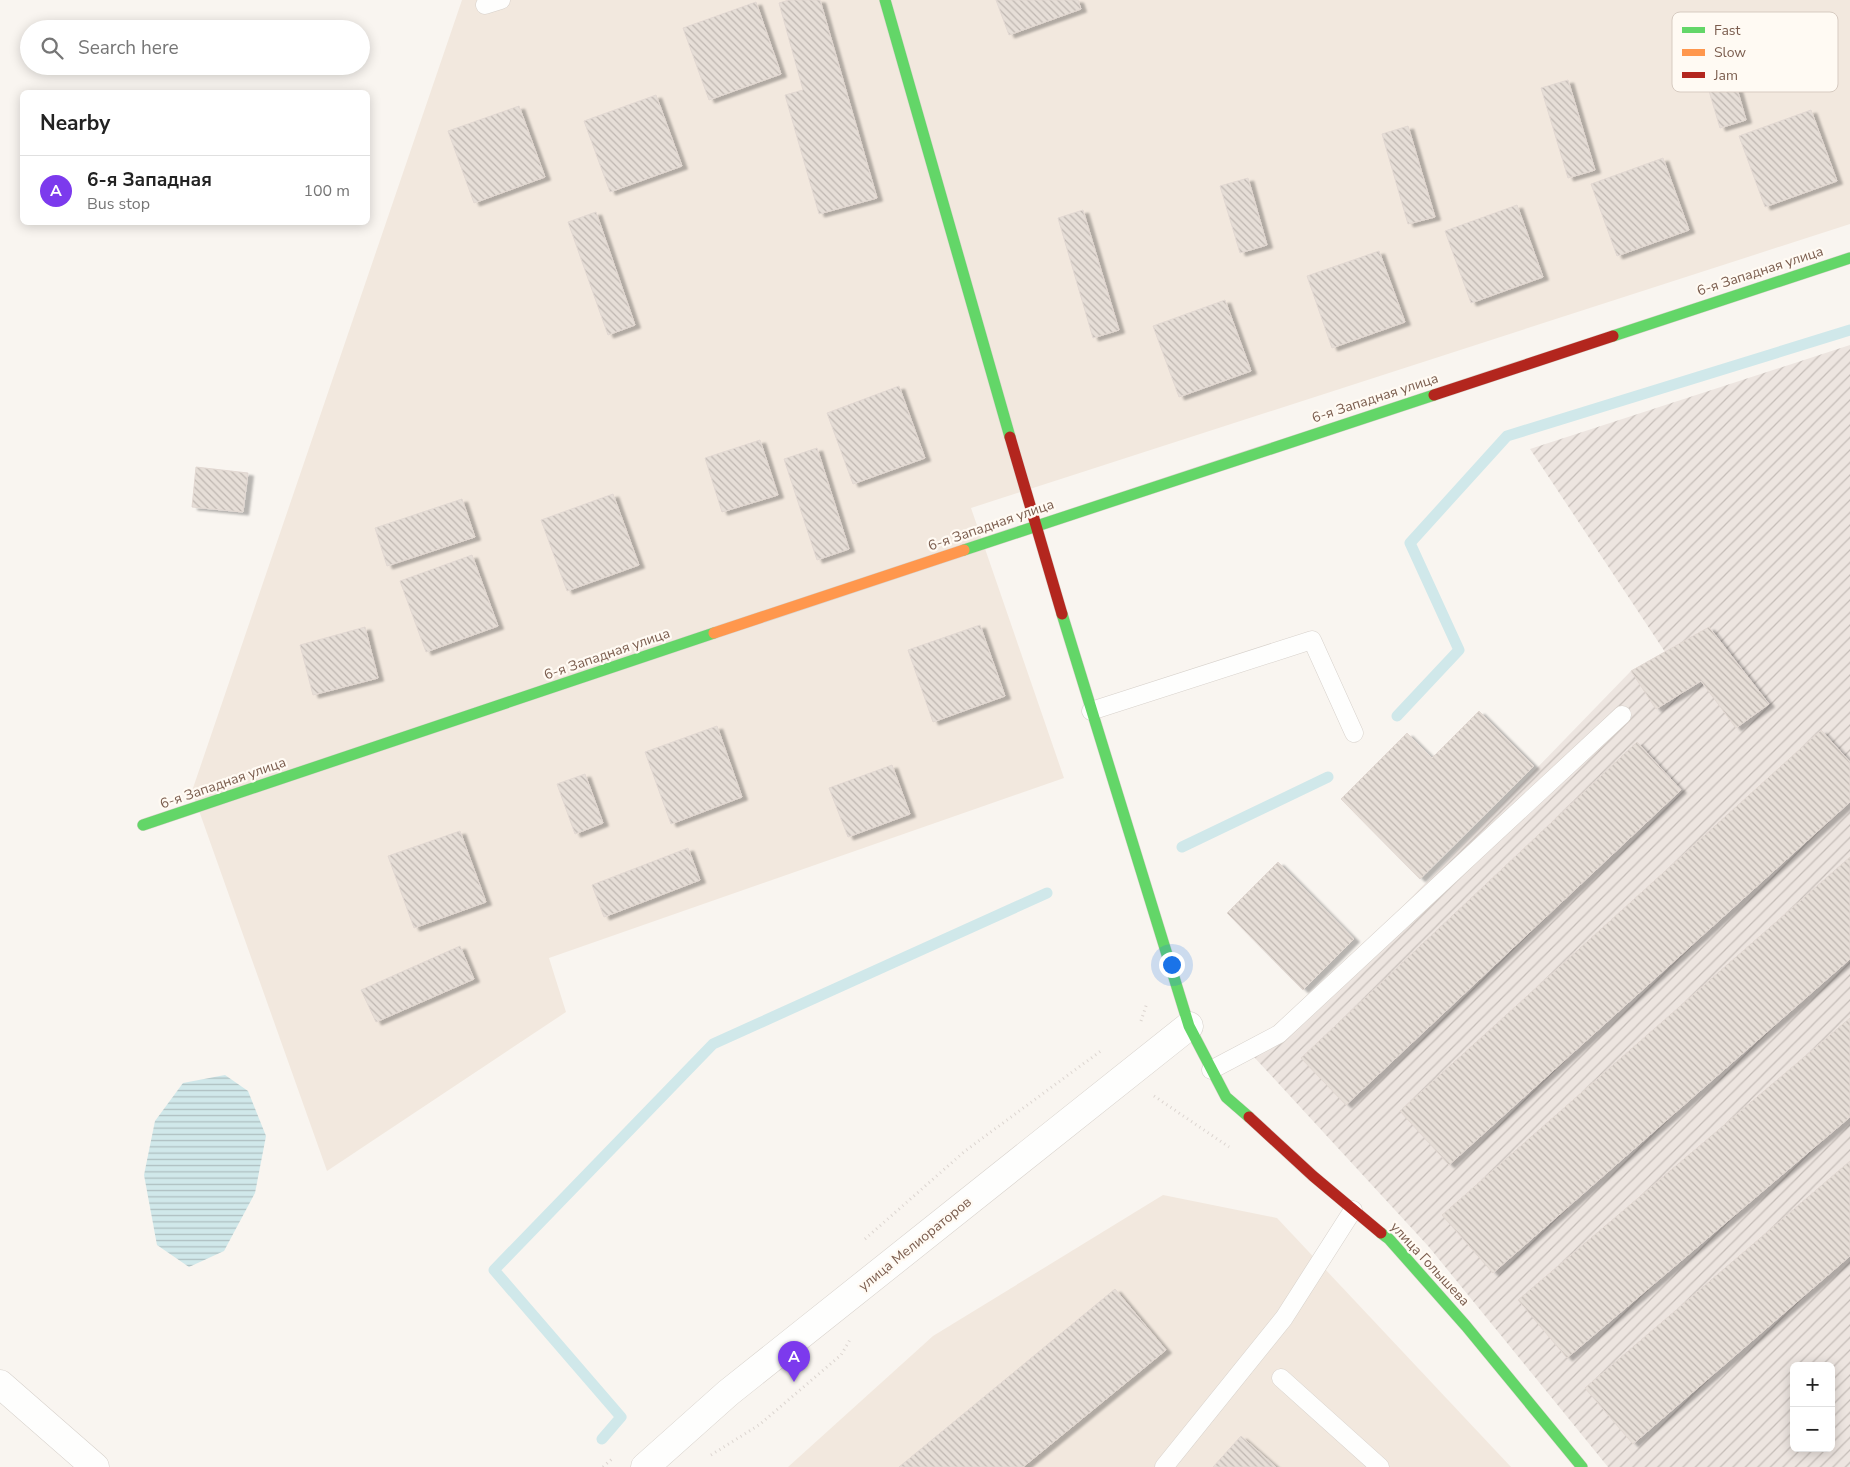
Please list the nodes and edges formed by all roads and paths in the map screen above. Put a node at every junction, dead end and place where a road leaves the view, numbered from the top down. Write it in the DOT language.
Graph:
graph roads {
  1 [pos="885,0"];
  2 [pos="1850,258"];
  3 [pos="1035,526"];
  4 [pos="1091,711"];
  5 [pos="1622,716"];
  6 [pos="1354,733"];
  7 [pos="143,825"];
  8 [pos="1189,1026"];
  9 [pos="1211,1070"];
  10 [pos="1147,1091"];
  11 [pos="1233,1150"];
  12 [pos="1353,1210"];
  13 [pos="1281,1378"];
  14 [pos="0,1384"];
  15 [pos="95,1467"];
  16 [pos="645,1467"];
  17 [pos="1164,1467"];
  18 [pos="1380,1467"];
  19 [pos="1582,1467"];
  1 -- 3 [label="street, улица Голышева"];
  2 -- 3 [label="street, 6-я Западная улица"];
  3 -- 4 [label="street, улица Голышева"];
  3 -- 7 [label="street, 6-я Западная улица"];
  4 -- 6 [label="lane"];
  4 -- 8 [label="street, улица Голышева"];
  5 -- 9 [label="lane"];
  8 -- 9 [label="street, улица Голышева"];
  8 -- 16 [label="street, улица Мелиораторов"];
  9 -- 12 [label="street, улица Голышева"];
  10 -- 11 [label="path"];
  12 -- 17 [label="lane"];
  12 -- 19 [label="street, улица Голышева"];
  13 -- 18 [label="lane"];
  14 -- 15 [label="street"];
}
